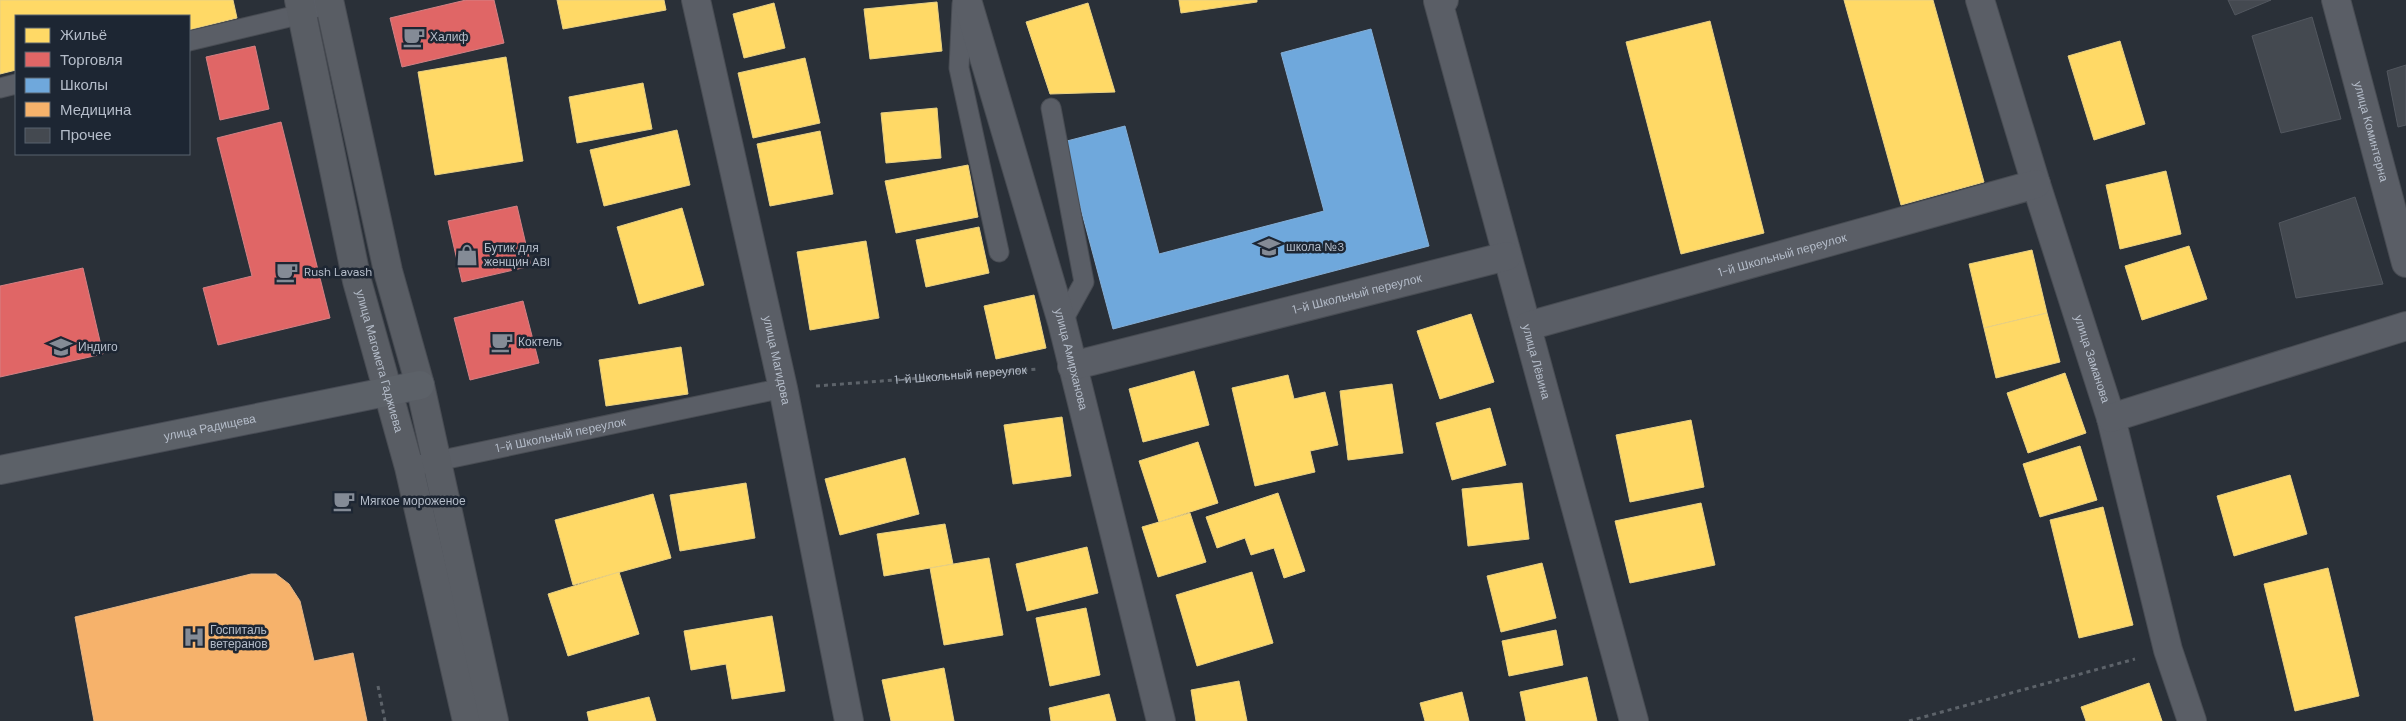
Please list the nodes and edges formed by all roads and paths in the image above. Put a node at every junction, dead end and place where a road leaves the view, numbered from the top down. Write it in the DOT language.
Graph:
graph roads {
  1 [pos="696,0"];
  2 [pos="962,0"];
  3 [pos="967,0"];
  4 [pos="1440,0"];
  5 [pos="1980,0"];
  6 [pos="2336,0"];
  7 [pos="329,1"];
  8 [pos="300,7"];
  9 [pos="190,41"];
  10 [pos="15,84"];
  11 [pos="0,88"];
  12 [pos="1051,108"];
  13 [pos="2036,184"];
  14 [pos="999,252"];
  15 [pos="1507,256"];
  16 [pos="2406,263"];
  17 [pos="1062,322"];
  18 [pos="1528,326"];
  19 [pos="2406,326"];
  20 [pos="1072,366"];
  21 [pos="420,385"];
  22 [pos="783,388"];
  23 [pos="388,391"];
  24 [pos="2111,418"];
  25 [pos="436,459"];
  26 [pos="408,466"];
  27 [pos="0,470"];
  28 [pos="2168,650"];
  29 [pos="378,686"];
  30 [pos="385,721"];
  31 [pos="467,721"];
  32 [pos="494,721"];
  33 [pos="848,721"];
  34 [pos="1162,721"];
  35 [pos="1634,721"];
  36 [pos="1909,721"];
  37 [pos="2192,721"];
  1 -- 22 [label="street, улица Магидова"];
  2 -- 14 [label="lane"];
  3 -- 17 [label="street, улица Амирханова"];
  4 -- 15 [label="street, улица Лёвина"];
  5 -- 13 [label="street, улица Заманова"];
  6 -- 16 [label="street, улица Коминтерна"];
  7 -- 8 [label="lane"];
  7 -- 21 [label="main road"];
  8 -- 9 [label="lane"];
  8 -- 23 [label="main road, улица Магомета Гаджиева"];
  10 -- 11 [label="lane"];
  12 -- 17 [label="lane"];
  13 -- 18 [label="street, 1-й Школьный переулок"];
  13 -- 24 [label="street, улица Заманова"];
  15 -- 18 [label="street, улица Лёвина"];
  15 -- 20 [label="street, 1-й Школьный переулок"];
  17 -- 20 [label="street, улица Амирханова"];
  18 -- 35 [label="street, улица Лёвина"];
  19 -- 24 [label="street"];
  20 -- 22 [label="path, 1-й Школьный переулок"];
  20 -- 34 [label="street, улица Амирханова"];
  21 -- 23 [label="main road, улица Радищева"];
  21 -- 25 [label="main road"];
  22 -- 25 [label="lane, 1-й Школьный переулок"];
  22 -- 33 [label="street, улица Магидова"];
  23 -- 26 [label="main road, улица Магомета Гаджиева"];
  23 -- 27 [label="main road, улица Радищева"];
  24 -- 28 [label="street, улица Заманова"];
  25 -- 26 [label="lane, 1-й Школьный переулок"];
  25 -- 32 [label="main road"];
  26 -- 31 [label="main road, улица Магомета Гаджиева"];
  28 -- 36 [label="path"];
  28 -- 37 [label="street, улица Заманова"];
  29 -- 30 [label="path"];
}
